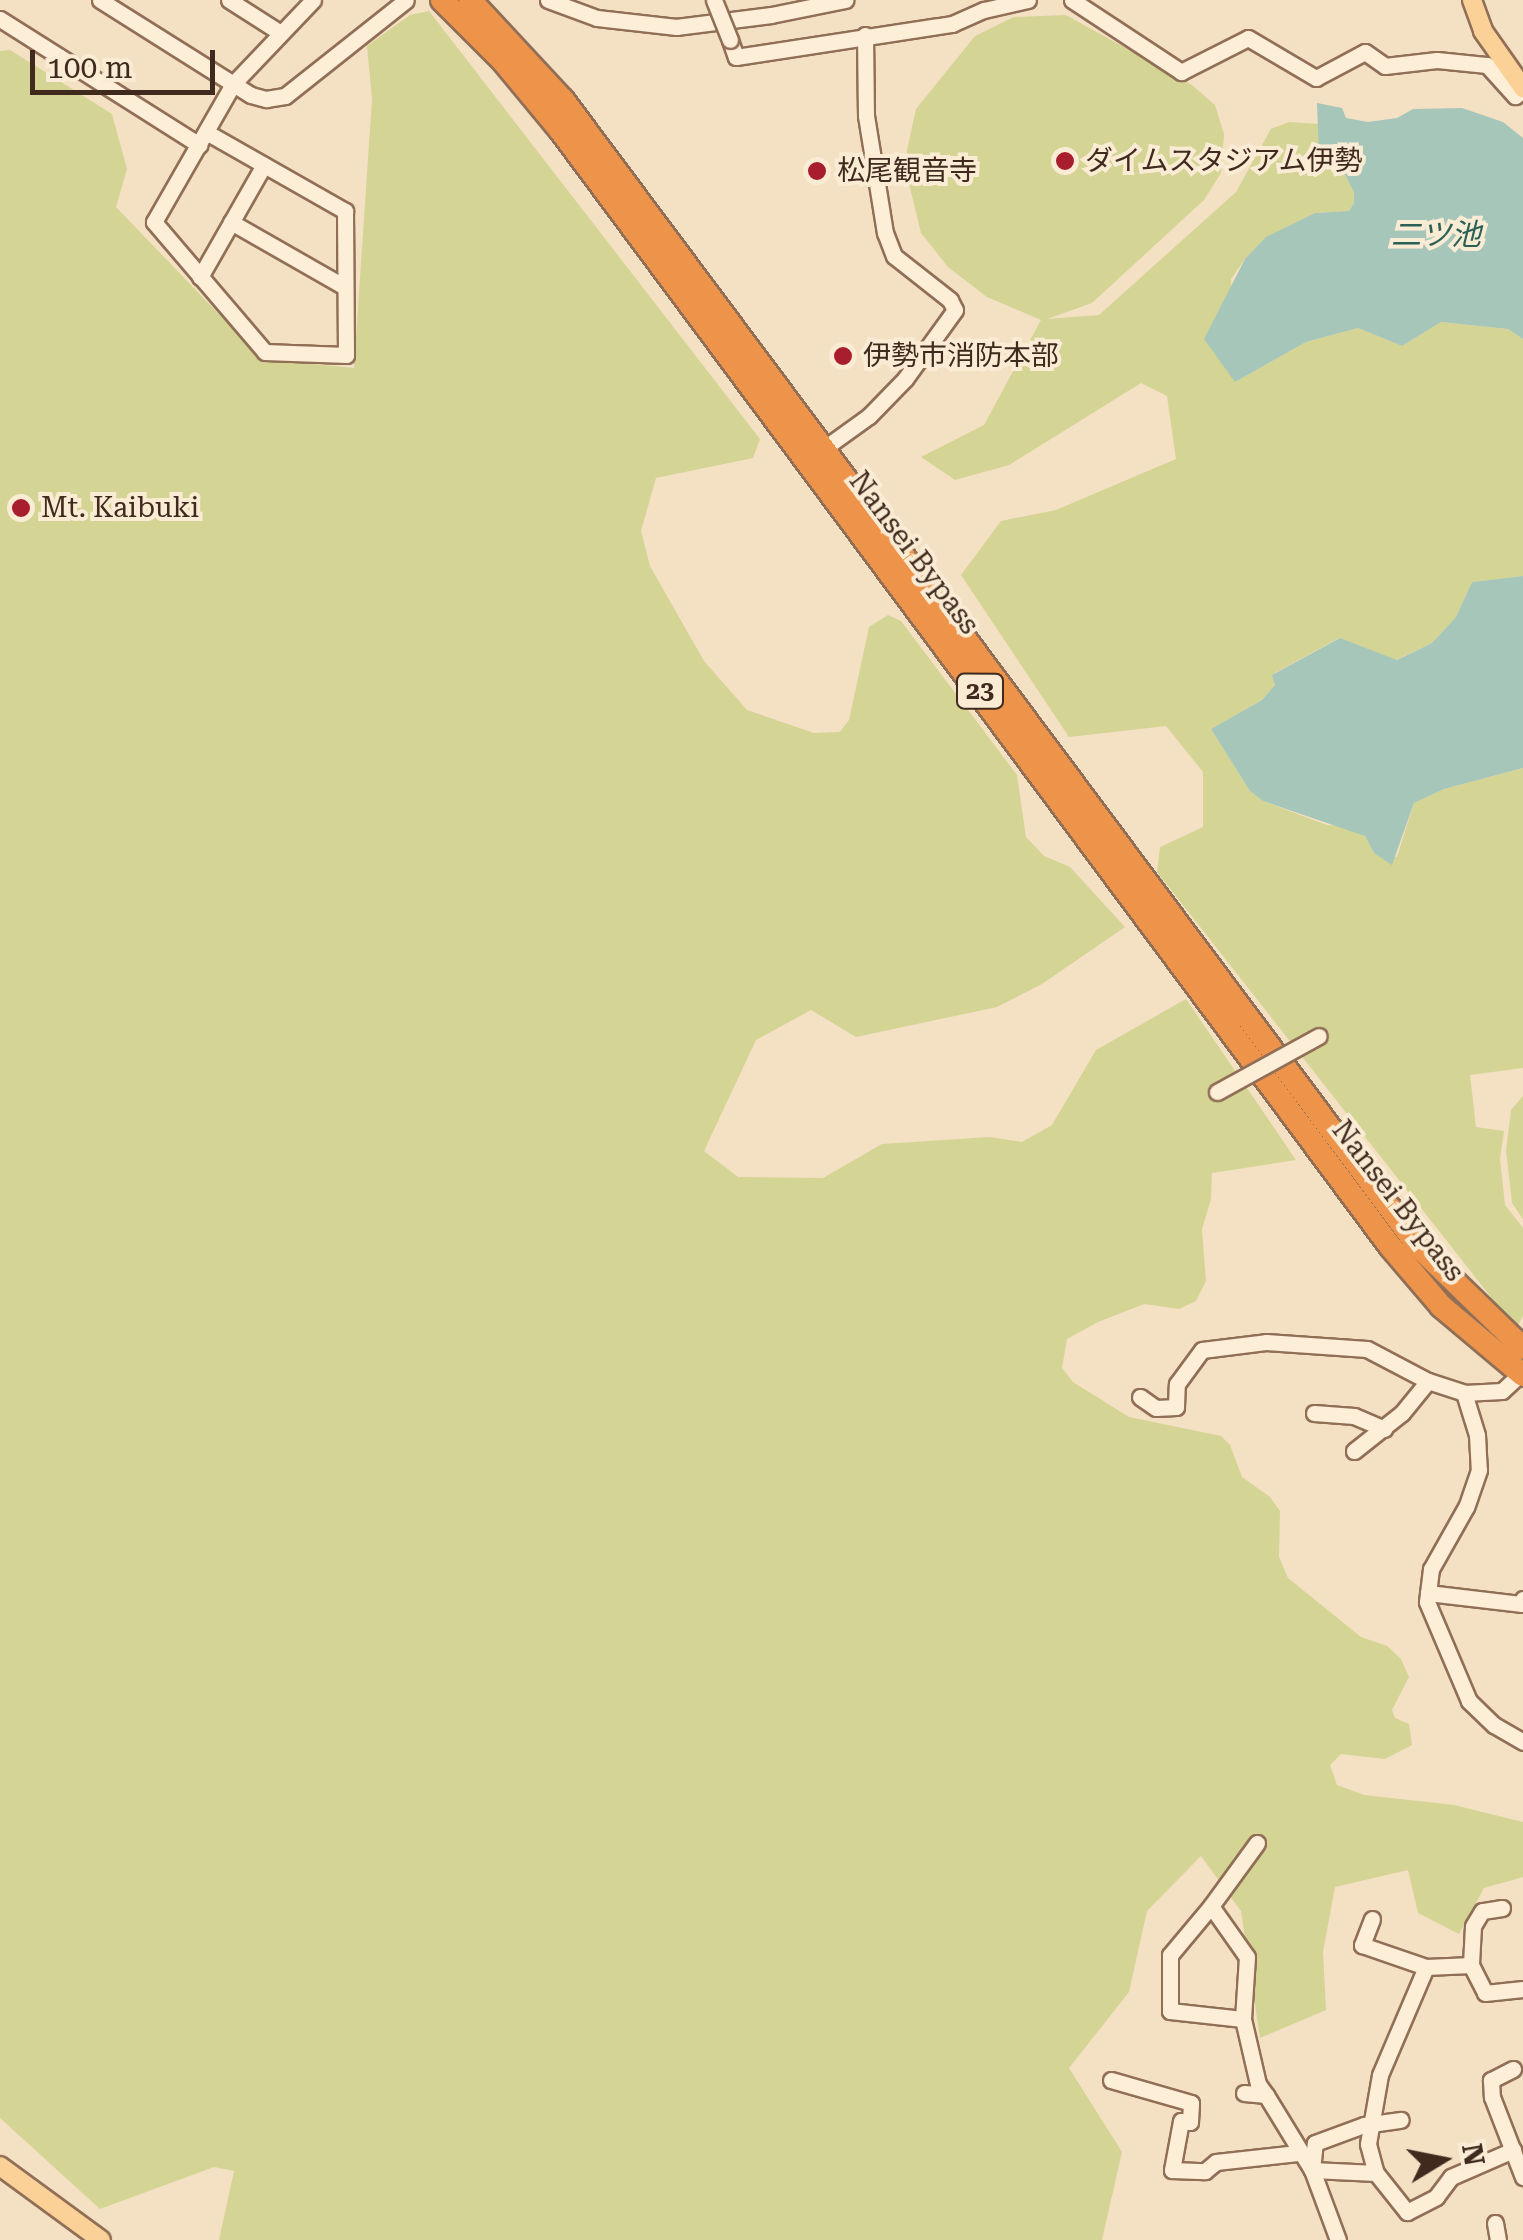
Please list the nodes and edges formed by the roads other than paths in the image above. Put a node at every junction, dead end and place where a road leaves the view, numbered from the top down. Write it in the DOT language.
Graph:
graph roads {
  1 [pos="100,0"];
  2 [pos="229,0"];
  3 [pos="312,0"];
  4 [pos="406,0"];
  5 [pos="442,0"];
  6 [pos="470,0"];
  7 [pos="548,0"];
  8 [pos="714,0"];
  9 [pos="845,0"];
  10 [pos="1028,0"];
  11 [pos="1072,0"];
  12 [pos="1472,0"];
  13 [pos="0,20"];
  14 [pos="280,32"];
  15 [pos="865,36"];
  16 [pos="233,84"];
  17 [pos="1523,90"];
  18 [pos="203,138"];
  19 [pos="264,165"];
  20 [pos="231,222"];
  21 [pos="200,277"];
  22 [pos="345,287"];
  23 [pos="815,454"];
  24 [pos="1319,1036"];
  25 [pos="1217,1092"];
  26 [pos="1523,1348"];
  27 [pos="1522,1374"];
  28 [pos="1428,1381"];
  29 [pos="1464,1392"];
  30 [pos="1140,1397"];
  31 [pos="1314,1413"];
  32 [pos="1384,1430"];
  33 [pos="1354,1451"];
  34 [pos="1428,1592"];
  35 [pos="1523,1599"];
  36 [pos="1523,1742"];
  37 [pos="1257,1843"];
  38 [pos="1211,1906"];
  39 [pos="1502,1908"];
  40 [pos="1372,1919"];
  41 [pos="1471,1966"];
  42 [pos="1426,1968"];
  43 [pos="1523,1989"];
  44 [pos="1242,2018"];
  45 [pos="1513,2069"];
  46 [pos="1112,2080"];
  47 [pos="1244,2093"];
  48 [pos="1266,2095"];
  49 [pos="1401,2120"];
  50 [pos="1372,2124"];
  51 [pos="1513,2150"];
  52 [pos="1298,2154"];
  53 [pos="0,2166"];
  54 [pos="1312,2170"];
  55 [pos="1376,2173"];
  56 [pos="1523,2177"];
  57 [pos="102,2240"];
  58 [pos="1338,2240"];
  1 -- 16 [label="street"];
  2 -- 14 [label="street"];
  3 -- 14 [label="street"];
  4 -- 16 [label="street"];
  5 -- 23 [label="highway, Nansei Bypass / 23"];
  6 -- 23 [label="highway, Nansei Bypass / 23"];
  7 -- 9 [label="street"];
  8 -- 15 [label="street, bridge"];
  10 -- 15 [label="street"];
  11 -- 17 [label="street"];
  12 -- 17 [label="main road"];
  13 -- 18 [label="street"];
  14 -- 16 [label="street"];
  15 -- 23 [label="street"];
  16 -- 18 [label="street"];
  18 -- 19 [label="street"];
  18 -- 21 [label="street"];
  19 -- 20 [label="street"];
  19 -- 22 [label="street"];
  20 -- 21 [label="street"];
  20 -- 22 [label="street"];
  21 -- 22 [label="street"];
  23 -- 26 [label="highway, Nansei Bypass / 23"];
  23 -- 27 [label="highway, Nansei Bypass / 23"];
  24 -- 25 [label="street, bridge"];
  27 -- 29 [label="street"];
  28 -- 29 [label="street"];
  28 -- 30 [label="street"];
  28 -- 32 [label="street"];
  29 -- 34 [label="street"];
  31 -- 32 [label="street"];
  32 -- 33 [label="street"];
  34 -- 35 [label="street"];
  34 -- 36 [label="street"];
  37 -- 38 [label="street"];
  38 -- 44 [label="street"];
  38 -- 44 [label="street"];
  39 -- 41 [label="street"];
  40 -- 42 [label="street"];
  41 -- 42 [label="street"];
  41 -- 43 [label="street"];
  42 -- 50 [label="street"];
  44 -- 48 [label="street"];
  45 -- 51 [label="street"];
  46 -- 52 [label="street"];
  47 -- 48 [label="street"];
  48 -- 52 [label="street"];
  49 -- 50 [label="street"];
  50 -- 54 [label="street"];
  50 -- 55 [label="street"];
  51 -- 55 [label="street"];
  51 -- 56 [label="street"];
  52 -- 54 [label="street"];
  53 -- 57 [label="main road"];
  54 -- 55 [label="street"];
  54 -- 58 [label="street"];
}
